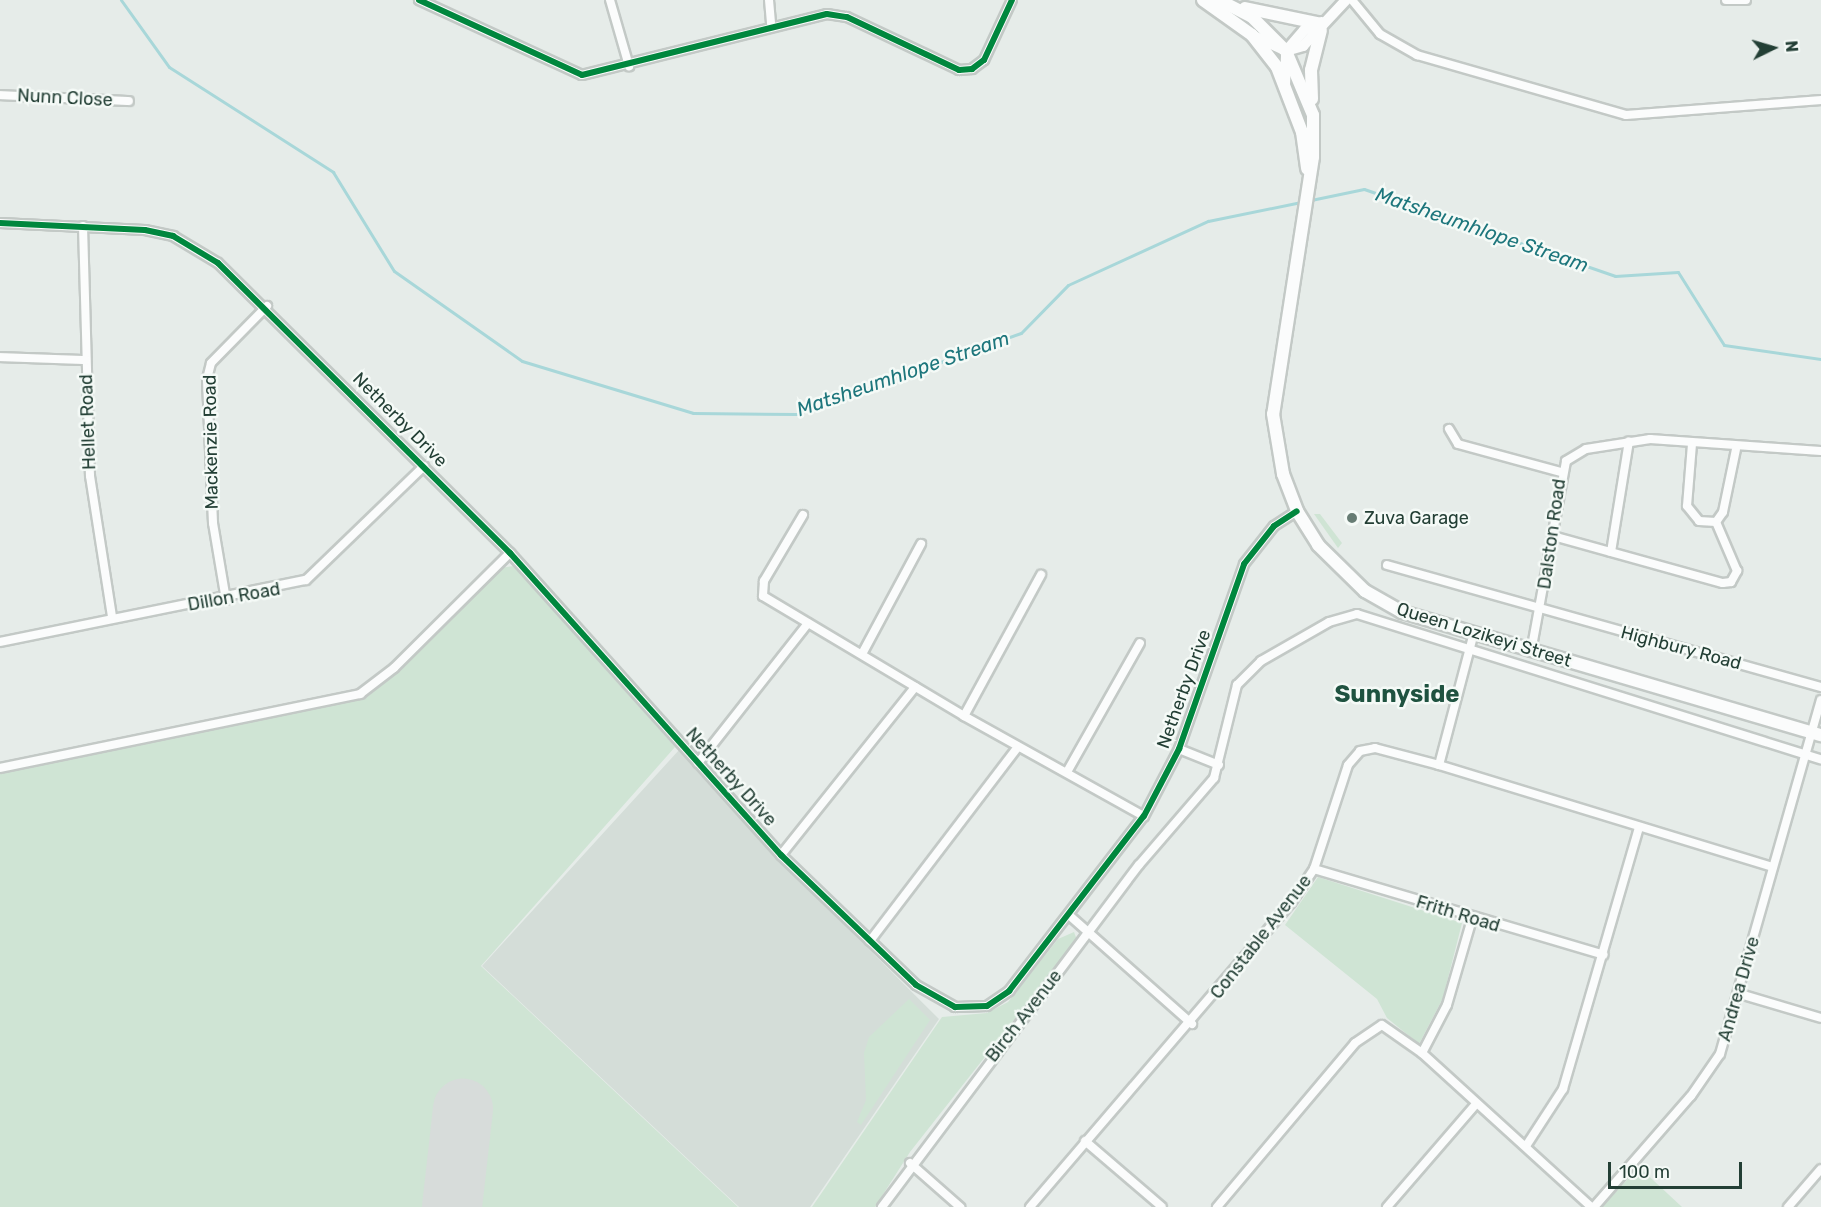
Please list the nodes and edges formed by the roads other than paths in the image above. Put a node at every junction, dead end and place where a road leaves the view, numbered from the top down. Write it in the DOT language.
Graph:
graph roads {
  1 [pos="419,0"];
  2 [pos="610,0"];
  3 [pos="769,0"];
  4 [pos="1012,0"];
  5 [pos="1203,0"];
  6 [pos="1346,0"];
  7 [pos="1352,0"];
  8 [pos="1726,0"];
  9 [pos="1746,0"];
  10 [pos="1223,1"];
  11 [pos="771,24"];
  12 [pos="1321,25"];
  13 [pos="1252,35"];
  14 [pos="1286,51"];
  15 [pos="629,66"];
  16 [pos="1286,85"];
  17 [pos="0,95"];
  18 [pos="1821,100"];
  19 [pos="129,101"];
  20 [pos="1313,115"];
  21 [pos="1309,182"];
  22 [pos="0,223"];
  23 [pos="83,226"];
  24 [pos="267,306"];
  25 [pos="0,357"];
  26 [pos="86,360"];
  27 [pos="1449,429"];
  28 [pos="1629,441"];
  29 [pos="1692,444"];
  30 [pos="1736,449"];
  31 [pos="1821,452"];
  32 [pos="424,466"];
  33 [pos="1561,472"];
  34 [pos="1297,511"];
  35 [pos="803,514"];
  36 [pos="1716,522"];
  37 [pos="1553,536"];
  38 [pos="921,544"];
  39 [pos="1611,552"];
  40 [pos="510,553"];
  41 [pos="1387,565"];
  42 [pos="1041,575"];
  43 [pos="226,600"];
  44 [pos="1541,610"];
  45 [pos="112,616"];
  46 [pos="808,622"];
  47 [pos="1473,636"];
  48 [pos="0,642"];
  49 [pos="1140,643"];
  50 [pos="1468,651"];
  51 [pos="1532,652"];
  52 [pos="862,654"];
  53 [pos="915,687"];
  54 [pos="1821,687"];
  55 [pos="1821,700"];
  56 [pos="963,716"];
  57 [pos="1816,734"];
  58 [pos="1018,747"];
  59 [pos="1179,749"];
  60 [pos="1805,753"];
  61 [pos="1821,759"];
  62 [pos="698,763"];
  63 [pos="1220,765"];
  64 [pos="1438,765"];
  65 [pos="0,768"];
  66 [pos="1067,772"];
  67 [pos="1144,816"];
  68 [pos="1640,827"];
  69 [pos="781,855"];
  70 [pos="1772,867"];
  71 [pos="1314,869"];
  72 [pos="1070,916"];
  73 [pos="1472,919"];
  74 [pos="1088,933"];
  75 [pos="870,940"];
  76 [pos="1604,955"];
  77 [pos="1740,994"];
  78 [pos="1821,1018"];
  79 [pos="1192,1024"];
  80 [pos="1422,1053"];
  81 [pos="1475,1105"];
  82 [pos="1085,1141"];
  83 [pos="1526,1146"];
  84 [pos="910,1163"];
  85 [pos="1821,1169"];
  86 [pos="882,1207"];
  87 [pos="960,1207"];
  88 [pos="1030,1207"];
  89 [pos="1162,1207"];
  90 [pos="1217,1207"];
  91 [pos="1387,1207"];
  92 [pos="1593,1207"];
  93 [pos="1788,1207"];
  1 -- 15 [label="street"];
  2 -- 15 [label="street"];
  3 -- 11 [label="street"];
  4 -- 11 [label="street"];
  5 -- 13 [label="main road, Queen Lozikeyi Street"];
  6 -- 12 [label="street"];
  7 -- 18 [label="street"];
  8 -- 9 [label="street"];
  10 -- 12 [label="main road"];
  10 -- 14 [label="main road, Queen Lozikeyi Street"];
  11 -- 15 [label="street"];
  12 -- 14 [label="street"];
  12 -- 20 [label="main road"];
  13 -- 14 [label="street"];
  13 -- 16 [label="main road, Queen Lozikeyi Street"];
  14 -- 16 [label="street"];
  14 -- 20 [label="main road, Queen Lozikeyi Street"];
  16 -- 21 [label="main road, Queen Lozikeyi Street"];
  17 -- 19 [label="street, Nunn Close"];
  20 -- 21 [label="main road, Queen Lozikeyi Street"];
  21 -- 34 [label="main road, Queen Lozikeyi Street"];
  22 -- 23 [label="street, Netherby Drive"];
  23 -- 24 [label="street, Netherby Drive"];
  23 -- 26 [label="street, Hellet Road"];
  24 -- 32 [label="street, Netherby Drive"];
  24 -- 43 [label="street, Mackenzie Road"];
  25 -- 26 [label="street"];
  26 -- 45 [label="street, Hellet Road"];
  27 -- 33 [label="street"];
  28 -- 29 [label="street, Dalston Road"];
  28 -- 33 [label="street, Dalston Road"];
  28 -- 39 [label="street"];
  29 -- 30 [label="street, Dalston Road"];
  29 -- 36 [label="street"];
  30 -- 31 [label="street, Dalston Road"];
  30 -- 36 [label="street"];
  32 -- 40 [label="street, Netherby Drive"];
  32 -- 43 [label="street, Dillon Road"];
  33 -- 37 [label="street, Dalston Road"];
  34 -- 47 [label="main road, Queen Lozikeyi Street"];
  34 -- 59 [label="street, Netherby Drive"];
  35 -- 46 [label="street"];
  36 -- 39 [label="street"];
  37 -- 39 [label="street"];
  37 -- 44 [label="street, Dalston Road"];
  38 -- 52 [label="street"];
  40 -- 62 [label="street, Netherby Drive"];
  40 -- 65 [label="street"];
  41 -- 44 [label="street, Highbury Road"];
  42 -- 56 [label="street"];
  43 -- 45 [label="street, Dillon Road"];
  44 -- 51 [label="street, Dalston Road"];
  44 -- 54 [label="street, Highbury Road"];
  45 -- 48 [label="street, Dillon Road"];
  46 -- 52 [label="street"];
  46 -- 62 [label="street"];
  47 -- 50 [label="street"];
  47 -- 51 [label="main road, Queen Lozikeyi Street"];
  49 -- 66 [label="street"];
  50 -- 60 [label="street, Birch Avenue"];
  50 -- 63 [label="street, Birch Avenue"];
  50 -- 64 [label="street"];
  51 -- 57 [label="main road, Queen Lozikeyi Street"];
  52 -- 53 [label="street"];
  53 -- 56 [label="street"];
  53 -- 69 [label="street"];
  55 -- 57 [label="street, Andrea Drive"];
  56 -- 58 [label="street"];
  57 -- 60 [label="street, Andrea Drive"];
  58 -- 66 [label="street"];
  58 -- 75 [label="street"];
  59 -- 63 [label="street"];
  59 -- 67 [label="street, Netherby Drive"];
  60 -- 61 [label="street, Birch Avenue"];
  60 -- 70 [label="street, Andrea Drive"];
  62 -- 69 [label="street, Netherby Drive"];
  63 -- 74 [label="street, Birch Avenue"];
  64 -- 68 [label="street, Constable Avenue"];
  64 -- 71 [label="street, Constable Avenue"];
  66 -- 67 [label="street"];
  67 -- 72 [label="street, Netherby Drive"];
  68 -- 70 [label="street, Constable Avenue"];
  68 -- 76 [label="street"];
  69 -- 75 [label="street, Netherby Drive"];
  70 -- 77 [label="street, Andrea Drive"];
  71 -- 73 [label="street, Frith Road"];
  71 -- 79 [label="street, Constable Avenue"];
  72 -- 74 [label="street"];
  72 -- 75 [label="street, Netherby Drive"];
  73 -- 76 [label="street, Frith Road"];
  73 -- 80 [label="street"];
  74 -- 79 [label="street"];
  74 -- 84 [label="street, Birch Avenue"];
  76 -- 83 [label="street"];
  77 -- 78 [label="street"];
  77 -- 92 [label="street, Andrea Drive"];
  79 -- 82 [label="street, Constable Avenue"];
  80 -- 81 [label="street"];
  80 -- 90 [label="street"];
  81 -- 83 [label="street"];
  81 -- 91 [label="street"];
  82 -- 88 [label="street, Constable Avenue"];
  82 -- 89 [label="street"];
  83 -- 92 [label="street"];
  84 -- 86 [label="street, Birch Avenue"];
  84 -- 87 [label="street"];
  85 -- 93 [label="street"];
}
